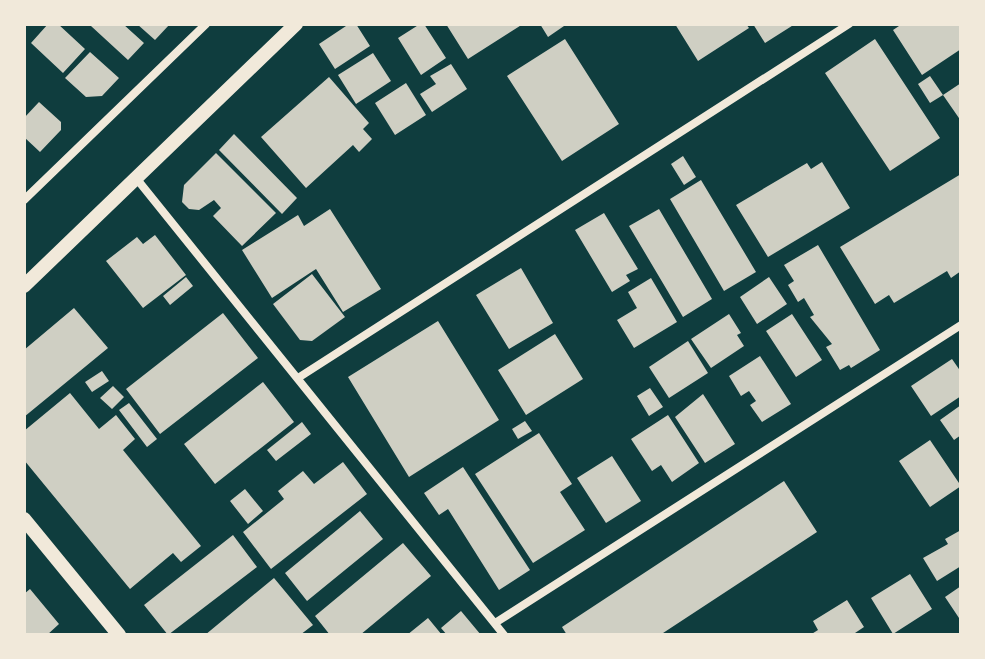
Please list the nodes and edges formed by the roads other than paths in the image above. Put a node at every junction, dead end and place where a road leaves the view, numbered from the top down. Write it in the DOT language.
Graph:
graph roads {
  1 [pos="206,24"];
  2 [pos="296,24"];
  3 [pos="849,24"];
  4 [pos="135,178"];
  5 [pos="24,200"];
  6 [pos="24,286"];
  7 [pos="961,325"];
  8 [pos="298,378"];
  9 [pos="24,519"];
  10 [pos="495,623"];
  11 [pos="119,635"];
  12 [pos="504,635"];
  1 -- 5 [label="street"];
  2 -- 4 [label="street"];
  3 -- 8 [label="street"];
  4 -- 6 [label="street"];
  4 -- 8 [label="street"];
  7 -- 10 [label="street"];
  8 -- 10 [label="street"];
  9 -- 11 [label="street"];
  10 -- 12 [label="street"];
}
